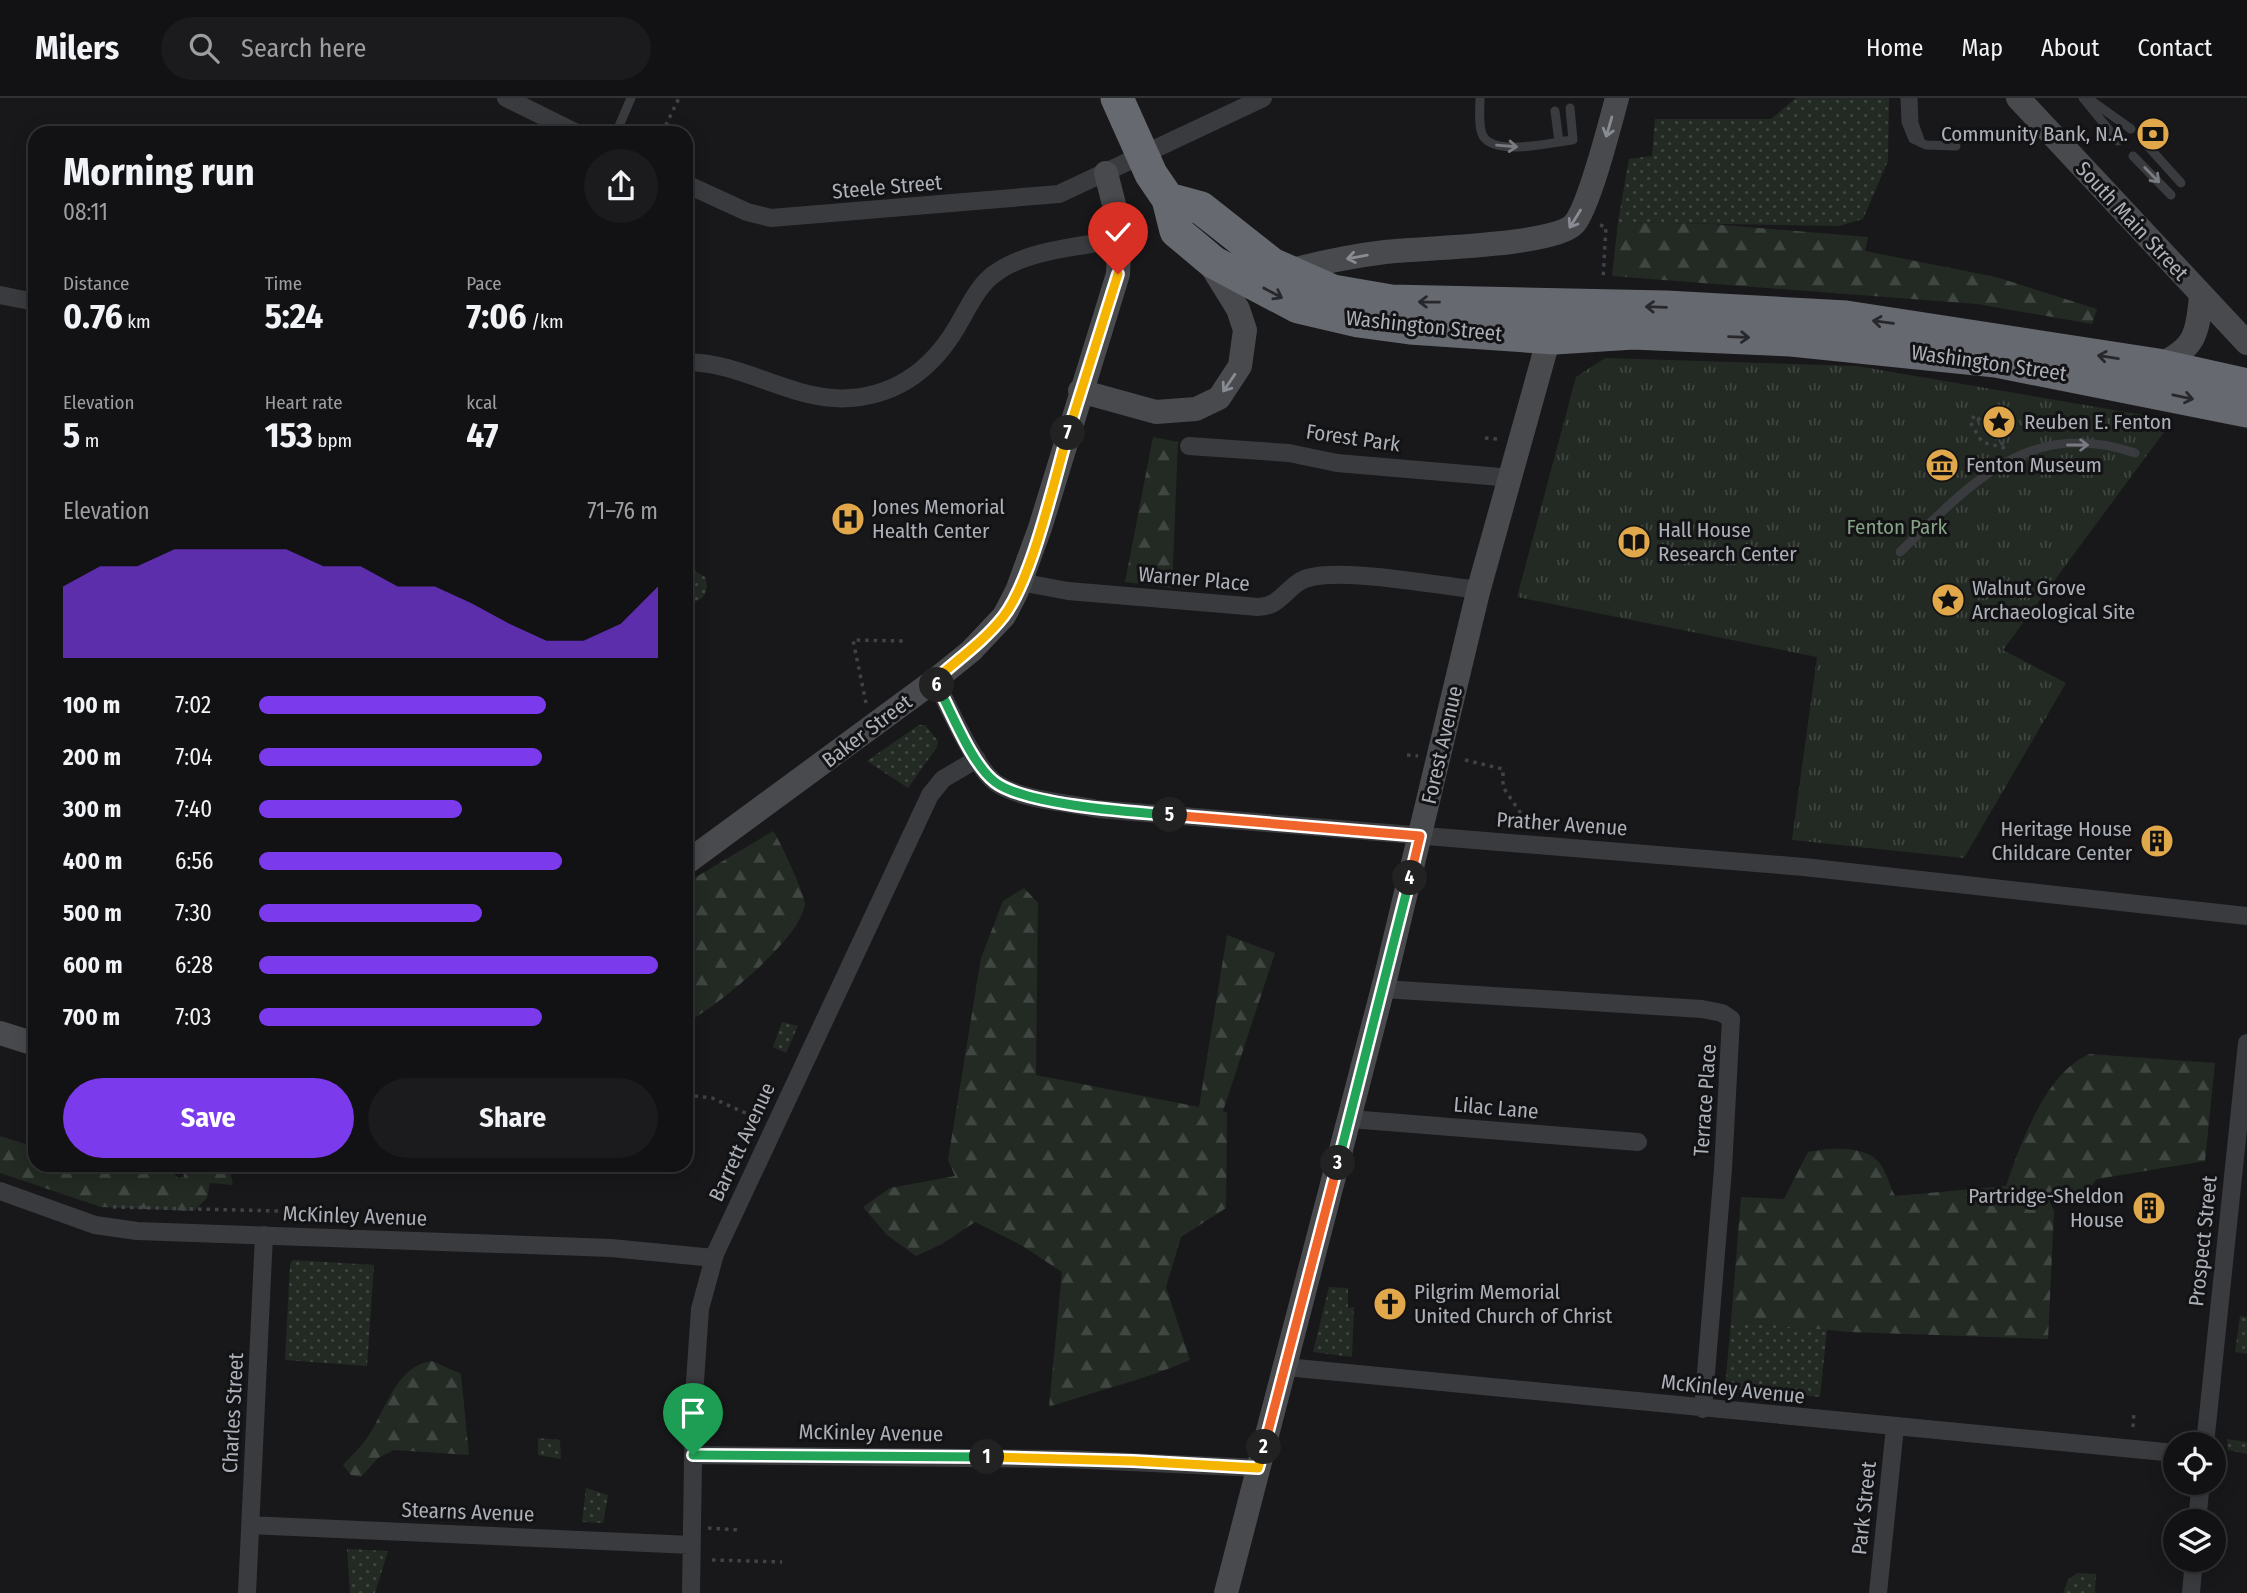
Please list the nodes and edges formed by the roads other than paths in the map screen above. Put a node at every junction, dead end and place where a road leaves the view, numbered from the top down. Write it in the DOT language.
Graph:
graph roads {
  1 [pos="506,98"];
  2 [pos="631,98"];
  3 [pos="1117,98"];
  4 [pos="1263,98"];
  5 [pos="1480,98"];
  6 [pos="1617,98"];
  7 [pos="1905,98"];
  8 [pos="1913,98"];
  9 [pos="2018,98"];
  10 [pos="2085,98"];
  11 [pos="1570,108"];
  12 [pos="1555,111"];
  13 [pos="563,126"];
  14 [pos="619,126"];
  15 [pos="2131,129"];
  16 [pos="2118,141"];
  17 [pos="1559,142"];
  18 [pos="1922,144"];
  19 [pos="2146,144"];
  20 [pos="1956,146"];
  21 [pos="2133,156"];
  22 [pos="1100,175"];
  23 [pos="2181,183"];
  24 [pos="693,187"];
  25 [pos="2171,195"];
  26 [pos="1168,199"];
  27 [pos="1120,239"];
  28 [pos="1205,256"];
  29 [pos="1285,272"];
  30 [pos="0,295"];
  31 [pos="2201,296"];
  32 [pos="28,301"];
  33 [pos="1556,305"];
  34 [pos="1551,337"];
  35 [pos="2247,343"];
  36 [pos="693,363"];
  37 [pos="2158,365"];
  38 [pos="2247,385"];
  39 [pos="1080,391"];
  40 [pos="2247,411"];
  41 [pos="1189,446"];
  42 [pos="2134,453"];
  43 [pos="1512,478"];
  44 [pos="1900,552"];
  45 [pos="1020,582"];
  46 [pos="1479,590"];
  47 [pos="935,680"];
  48 [pos="977,760"];
  49 [pos="1420,836"];
  50 [pos="693,858"];
  51 [pos="2247,916"];
  52 [pos="1383,989"];
  53 [pos="0,1033"];
  54 [pos="28,1042"];
  55 [pos="2247,1043"];
  56 [pos="1350,1119"];
  57 [pos="1638,1142"];
  58 [pos="0,1191"];
  59 [pos="264,1236"];
  60 [pos="714,1258"];
  61 [pos="1286,1367"];
  62 [pos="1703,1409"];
  63 [pos="1895,1427"];
  64 [pos="2206,1432"];
  65 [pos="2163,1452"];
  66 [pos="693,1455"];
  67 [pos="1258,1468"];
  68 [pos="251,1525"];
  69 [pos="691,1536"];
  70 [pos="2193,1572"];
  71 [pos="247,1593"];
  72 [pos="691,1593"];
  73 [pos="1226,1593"];
  74 [pos="1878,1593"];
  75 [pos="2191,1593"];
  1 -- 13 [label="street"];
  2 -- 14 [label="lane"];
  3 -- 26 [label="highway"];
  4 -- 22 [label="street, Steele Street"];
  5 -- 17 [label="lane, one-way"];
  6 -- 29 [label="street, one-way"];
  7 -- 18 [label="lane"];
  8 -- 18 [label="lane"];
  9 -- 31 [label="street, South Main Street"];
  10 -- 15 [label="lane"];
  10 -- 16 [label="lane"];
  11 -- 17 [label="lane"];
  12 -- 17 [label="lane"];
  18 -- 20 [label="lane"];
  19 -- 23 [label="lane"];
  21 -- 25 [label="lane, one-way"];
  22 -- 24 [label="street, Steele Street"];
  22 -- 27 [label="street, Baker Street"];
  26 -- 28 [label="highway, Washington Street"];
  26 -- 29 [label="highway, Washington Street"];
  27 -- 36 [label="street"];
  27 -- 39 [label="street, Baker Street"];
  28 -- 34 [label="highway, Washington Street, one-way"];
  28 -- 39 [label="street, one-way"];
  33 -- 29 [label="highway, Washington Street, one-way"];
  30 -- 32 [label="street"];
  31 -- 35 [label="street, South Main Street"];
  31 -- 37 [label="street"];
  33 -- 34 [label="street, Forest Avenue"];
  37 -- 33 [label="highway, Washington Street, one-way"];
  34 -- 40 [label="highway, Washington Street, one-way"];
  34 -- 43 [label="street, Forest Avenue"];
  37 -- 38 [label="highway, Washington Street"];
  39 -- 45 [label="street, Baker Street"];
  41 -- 43 [label="street, Forest Park"];
  44 -- 42 [label="lane, one-way"];
  43 -- 46 [label="street, Forest Avenue"];
  45 -- 46 [label="street, Warner Place"];
  45 -- 47 [label="street, Baker Street"];
  46 -- 49 [label="street, Forest Avenue"];
  47 -- 48 [label="street, Prather Avenue"];
  47 -- 50 [label="street, Baker Street"];
  48 -- 49 [label="street, Prather Avenue"];
  48 -- 60 [label="street, Barrett Avenue"];
  49 -- 51 [label="street, Prather Avenue"];
  49 -- 52 [label="street, Forest Avenue"];
  52 -- 56 [label="street, Forest Avenue"];
  52 -- 62 [label="street, Terrace Place"];
  53 -- 54 [label="street"];
  55 -- 64 [label="street, Prospect Street"];
  56 -- 57 [label="street, Lilac Lane"];
  56 -- 61 [label="street, Forest Avenue"];
  58 -- 59 [label="street, McKinley Avenue"];
  59 -- 60 [label="street, McKinley Avenue"];
  59 -- 68 [label="street, Charles Street"];
  60 -- 66 [label="street, Barrett Avenue"];
  61 -- 62 [label="street, McKinley Avenue"];
  61 -- 67 [label="street, Forest Avenue"];
  62 -- 63 [label="street, McKinley Avenue"];
  63 -- 65 [label="street, McKinley Avenue"];
  63 -- 74 [label="street, Park Street"];
  66 -- 67 [label="street, McKinley Avenue"];
  66 -- 69 [label="street, Barrett Avenue"];
  67 -- 73 [label="street, Forest Avenue"];
  68 -- 69 [label="street, Stearns Avenue"];
  68 -- 71 [label="street, Charles Street"];
  69 -- 72 [label="street, Barrett Avenue"];
  70 -- 75 [label="street"];
}
